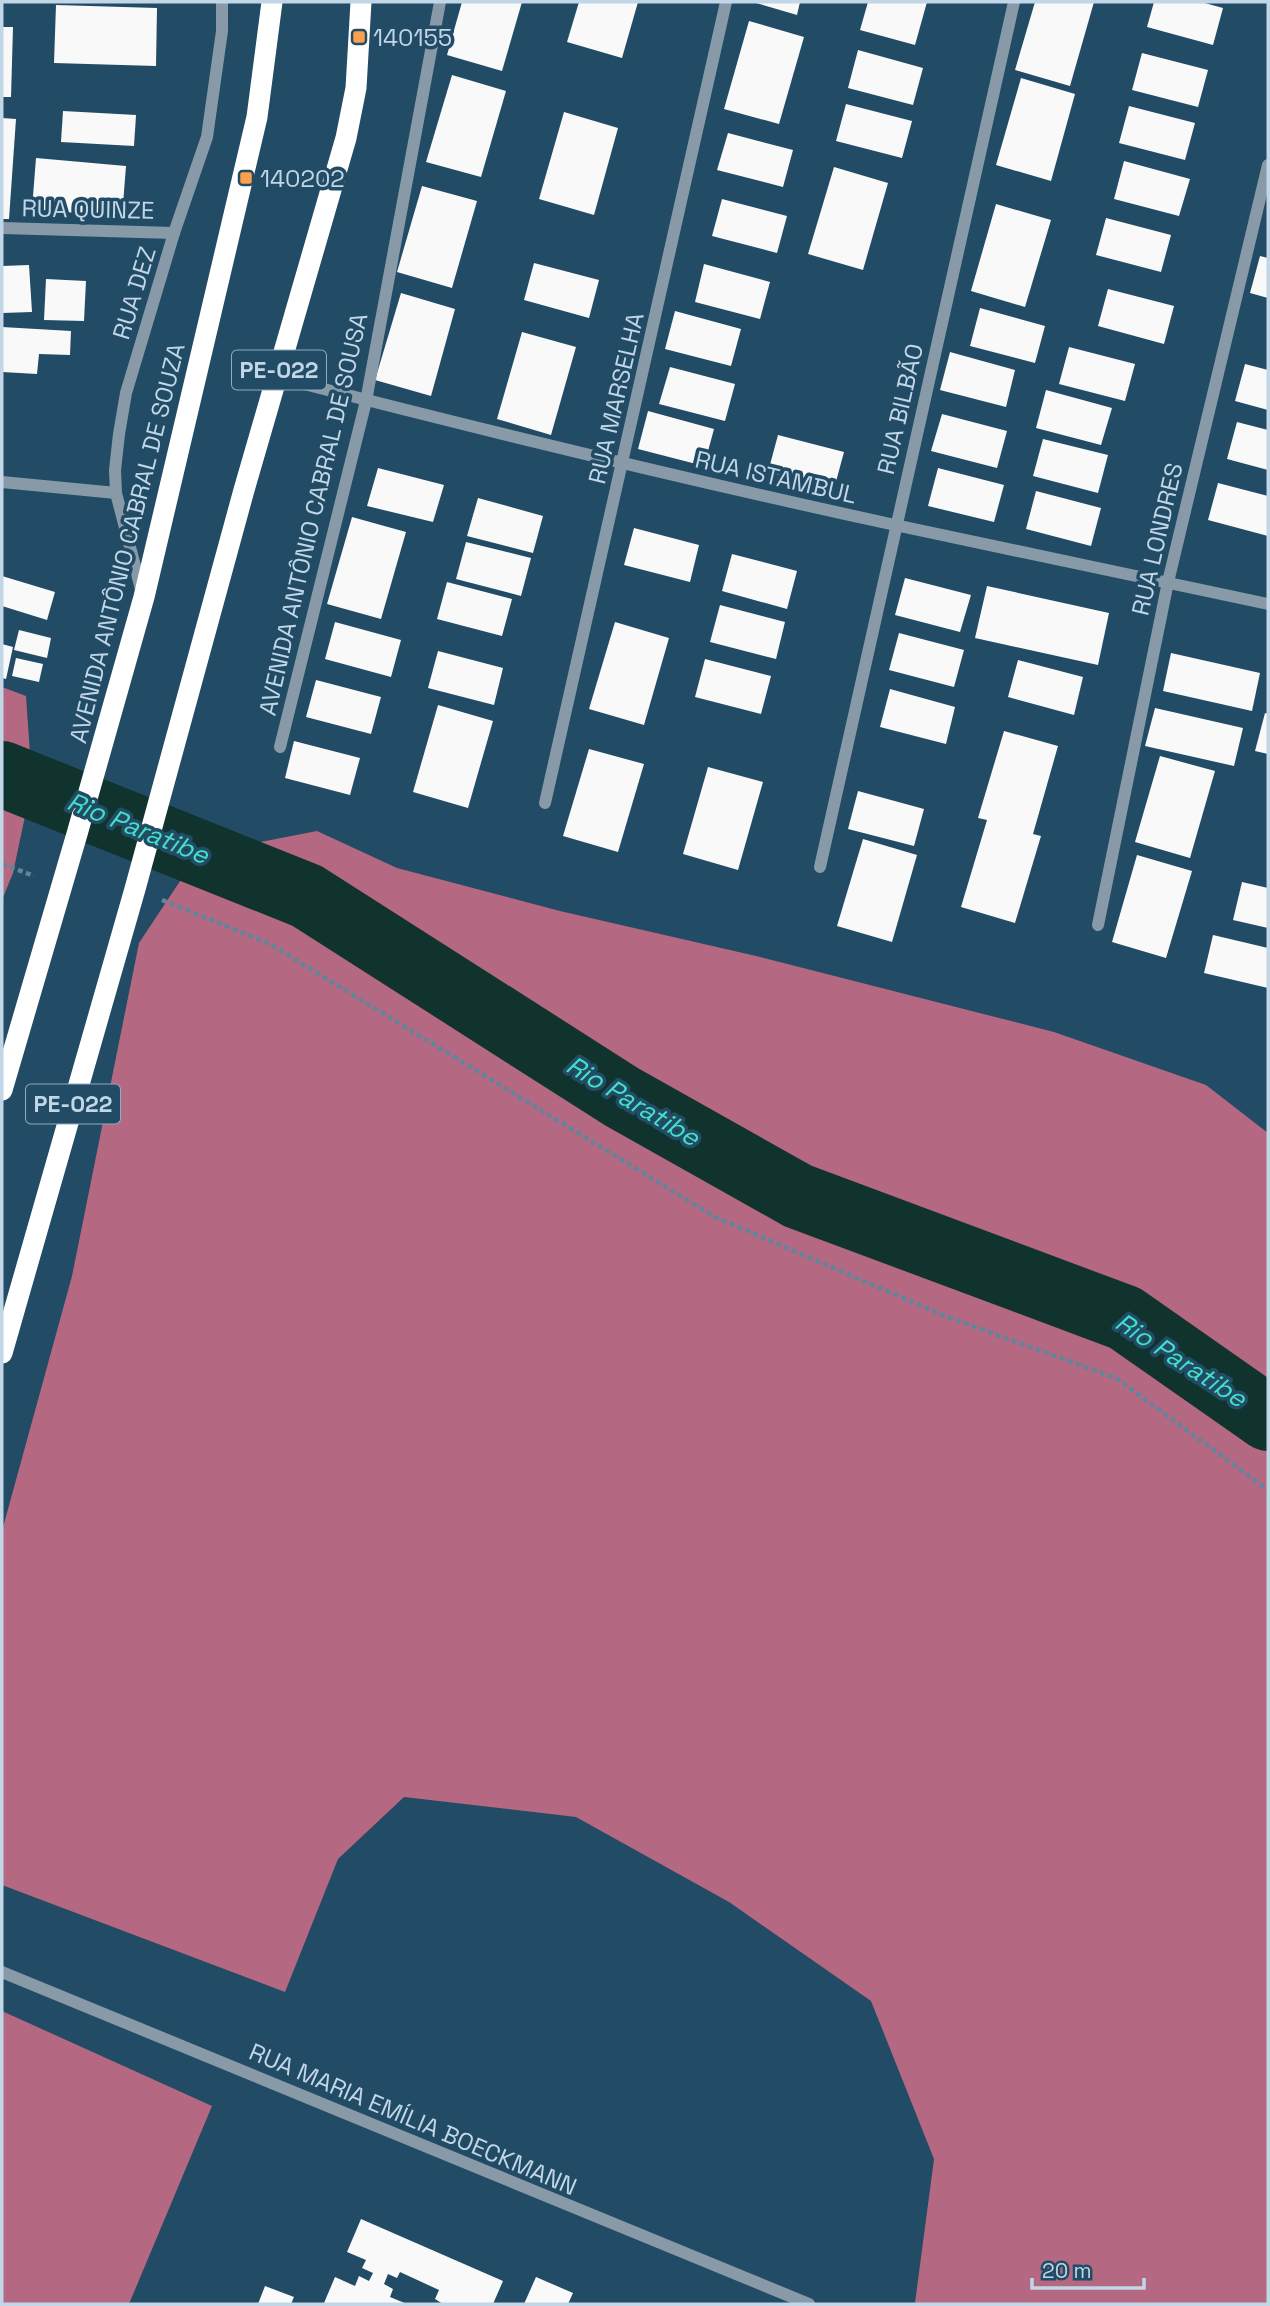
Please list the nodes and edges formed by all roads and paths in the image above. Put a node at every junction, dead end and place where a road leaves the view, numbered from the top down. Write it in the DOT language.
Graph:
graph roads {
  1 [pos="222,2"];
  2 [pos="272,2"];
  3 [pos="361,2"];
  4 [pos="440,2"];
  5 [pos="726,2"];
  6 [pos="1014,2"];
  7 [pos="1268,165"];
  8 [pos="2,228"];
  9 [pos="174,233"];
  10 [pos="277,377"];
  11 [pos="366,401"];
  12 [pos="623,463"];
  13 [pos="2,482"];
  14 [pos="116,493"];
  15 [pos="895,525"];
  16 [pos="1168,582"];
  17 [pos="144,597"];
  18 [pos="1268,604"];
  19 [pos="280,747"];
  20 [pos="545,803"];
  21 [pos="820,867"];
  22 [pos="135,889"];
  23 [pos="1098,925"];
  24 [pos="2,1090"];
  25 [pos="2,1353"];
  26 [pos="1268,1490"];
  27 [pos="2,1972"];
  28 [pos="809,2304"];
  1 -- 9 [label="street, RUA DEZ"];
  2 -- 17 [label="highway, AVENIDA ANTÔNIO CABRAL DE SOUZA / PE-022"];
  3 -- 10 [label="highway, PE-022"];
  4 -- 11 [label="street, AVENIDA ANTÔNIO CABRAL DE SOUSA"];
  5 -- 12 [label="street, RUA MARSELHA"];
  6 -- 15 [label="street, RUA BILBÃO"];
  7 -- 16 [label="street, RUA LONDRES"];
  8 -- 9 [label="street, RUA QUINZE"];
  9 -- 14 [label="street, RUA DEZ"];
  10 -- 11 [label="street, RUA ISTAMBUL"];
  10 -- 22 [label="highway, PE-022"];
  11 -- 12 [label="street, RUA ISTAMBUL"];
  11 -- 19 [label="street, AVENIDA ANTÔNIO CABRAL DE SOUSA"];
  12 -- 15 [label="street, RUA ISTAMBUL"];
  12 -- 20 [label="street, RUA MARSELHA"];
  13 -- 14 [label="street"];
  14 -- 17 [label="street, RUA DEZ"];
  15 -- 16 [label="street, RUA ISTAMBUL"];
  15 -- 21 [label="street, RUA BILBÃO"];
  16 -- 18 [label="street, RUA ISTAMBUL"];
  16 -- 23 [label="street, RUA LONDRES"];
  17 -- 24 [label="highway, AVENIDA ANTÔNIO CABRAL DE SOUZA / PE-022"];
  22 -- 25 [label="highway, PE-022"];
  22 -- 26 [label="path"];
  27 -- 28 [label="street, RUA MARIA EMÍLIA BOECKMANN"];
}
